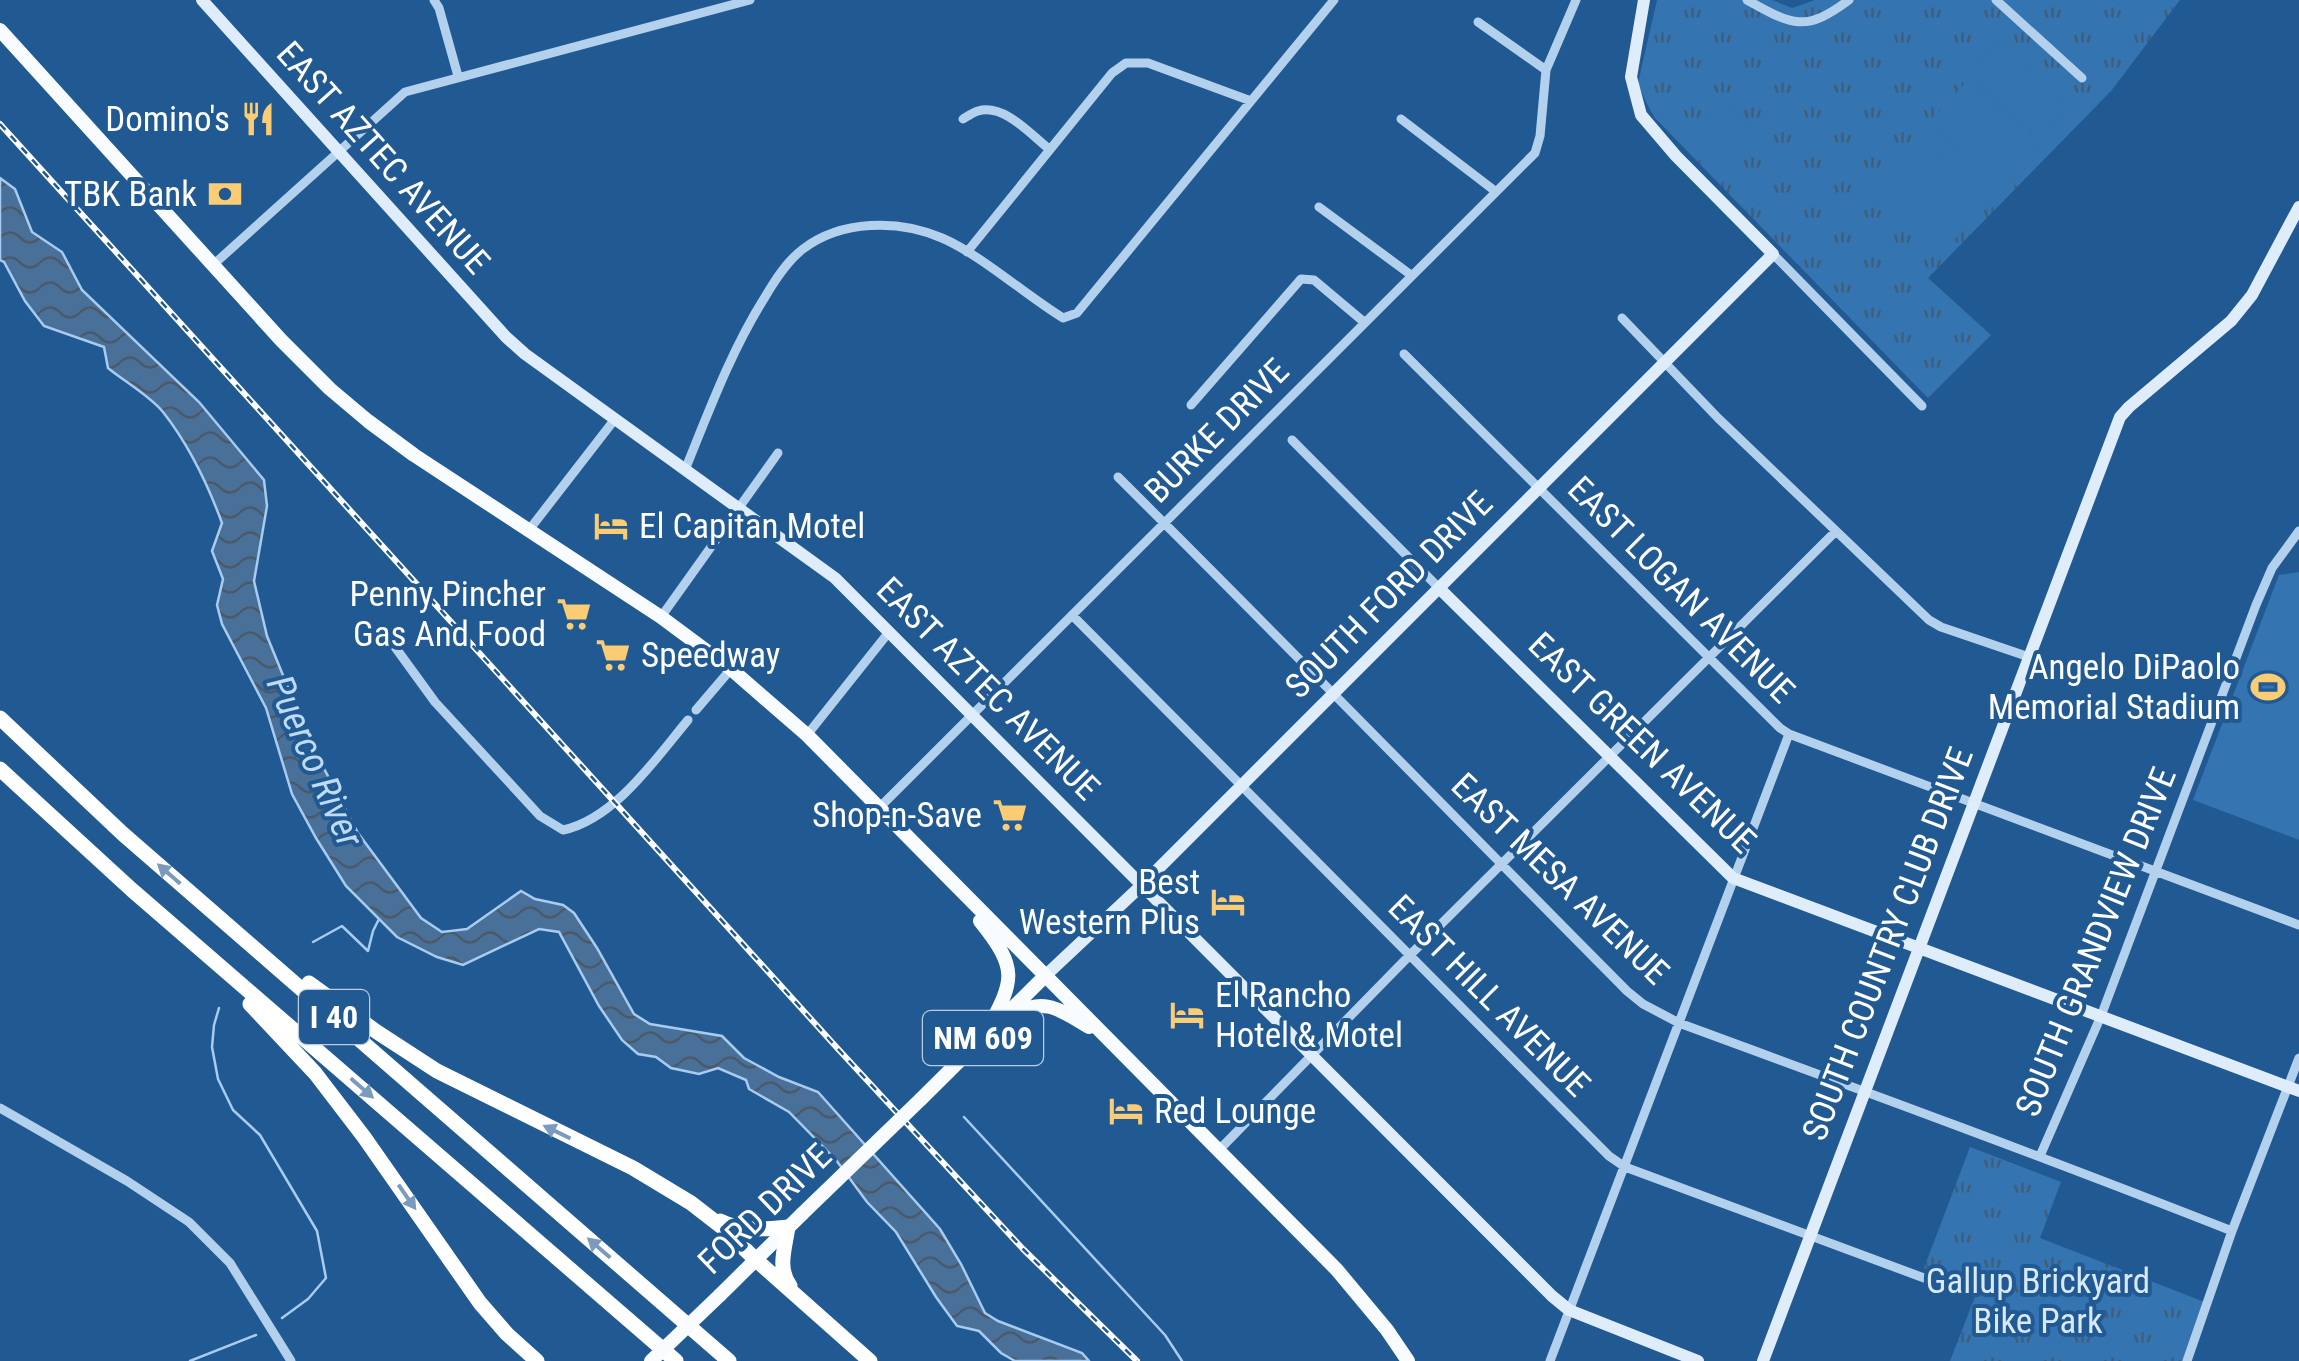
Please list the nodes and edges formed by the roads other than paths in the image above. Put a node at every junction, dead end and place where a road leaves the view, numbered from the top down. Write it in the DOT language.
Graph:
graph roads {
  1 [pos="202,0"];
  2 [pos="434,0"];
  3 [pos="750,0"];
  4 [pos="1334,0"];
  5 [pos="1576,0"];
  6 [pos="1644,0"];
  7 [pos="1746,0"];
  8 [pos="1849,0"];
  9 [pos="1996,0"];
  10 [pos="1478,22"];
  11 [pos="0,30"];
  12 [pos="1546,70"];
  13 [pos="458,76"];
  14 [pos="2082,78"];
  15 [pos="1251,101"];
  16 [pos="963,119"];
  17 [pos="1401,119"];
  18 [pos="1049,150"];
  19 [pos="338,151"];
  20 [pos="1495,192"];
  21 [pos="1320,207"];
  22 [pos="2299,208"];
  23 [pos="967,252"];
  24 [pos="1773,254"];
  25 [pos="213,265"];
  26 [pos="1411,275"];
  27 [pos="1622,318"];
  28 [pos="1364,322"];
  29 [pos="1404,354"];
  30 [pos="1666,361"];
  31 [pos="1191,406"];
  32 [pos="1922,406"];
  33 [pos="615,418"];
  34 [pos="1292,440"];
  35 [pos="778,453"];
  36 [pos="685,470"];
  37 [pos="1118,477"];
  38 [pos="1539,488"];
  39 [pos="738,507"];
  40 [pos="1164,522"];
  41 [pos="529,530"];
  42 [pos="2299,531"];
  43 [pos="1836,532"];
  44 [pos="1440,588"];
  45 [pos="1072,615"];
  46 [pos="662,617"];
  47 [pos="889,632"];
  48 [pos="386,636"];
  49 [pos="2029,656"];
  50 [pos="1708,657"];
  51 [pos="731,670"];
  52 [pos="1335,692"];
  53 [pos="696,710"];
  54 [pos="972,715"];
  55 [pos="0,718"];
  56 [pos="688,720"];
  57 [pos="1789,734"];
  58 [pos="807,735"];
  59 [pos="1610,758"];
  60 [pos="0,769"];
  61 [pos="1241,786"];
  62 [pos="1974,802"];
  63 [pos="879,808"];
  64 [pos="922,851"];
  65 [pos="1501,865"];
  66 [pos="2158,871"];
  67 [pos="1733,878"];
  68 [pos="1142,885"];
  69 [pos="132,890"];
  70 [pos="202,902"];
  71 [pos="2299,925"];
  72 [pos="1920,947"];
  73 [pos="1410,955"];
  74 [pos="1045,976"];
  75 [pos="2102,1016"];
  76 [pos="1679,1022"];
  77 [pos="984,1037"];
  78 [pos="1312,1055"];
  79 [pos="2299,1058"];
  80 [pos="1129,1060"];
  81 [pos="2294,1089"];
  82 [pos="1865,1092"];
  83 [pos="0,1108"];
  84 [pos="1218,1150"];
  85 [pos="2040,1156"];
  86 [pos="1624,1166"];
  87 [pos="692,1203"];
  88 [pos="788,1227"];
  89 [pos="2232,1231"];
  90 [pos="1810,1235"];
  91 [pos="755,1259"];
  92 [pos="1951,1288"];
  93 [pos="805,1304"];
  94 [pos="1569,1310"];
  95 [pos="291,1361"];
  96 [pos="537,1361"];
  97 [pos="651,1361"];
  98 [pos="676,1361"];
  99 [pos="729,1361"];
  100 [pos="870,1361"];
  101 [pos="1408,1361"];
  102 [pos="1550,1361"];
  103 [pos="1698,1361"];
  104 [pos="1763,1361"];
  105 [pos="2187,1361"];
  1 -- 19 [label="main road, EAST AZTEC AVENUE"];
  2 -- 13 [label="street"];
  3 -- 13 [label="street"];
  4 -- 15 [label="street"];
  5 -- 12 [label="street, BURKE DRIVE"];
  6 -- 24 [label="main road"];
  7 -- 8 [label="street"];
  9 -- 14 [label="street"];
  10 -- 12 [label="street"];
  11 -- 25 [label="main road"];
  12 -- 20 [label="street, BURKE DRIVE"];
  13 -- 19 [label="street"];
  15 -- 18 [label="street"];
  15 -- 23 [label="street"];
  16 -- 18 [label="street"];
  17 -- 20 [label="street"];
  18 -- 23 [label="street"];
  19 -- 25 [label="street"];
  19 -- 33 [label="main road, EAST AZTEC AVENUE"];
  20 -- 26 [label="street, BURKE DRIVE"];
  21 -- 26 [label="street"];
  22 -- 49 [label="main road, SOUTH COUNTRY CLUB DRIVE"];
  23 -- 36 [label="street"];
  24 -- 30 [label="main road, SOUTH FORD DRIVE"];
  24 -- 32 [label="street"];
  25 -- 41 [label="main road"];
  26 -- 28 [label="street, BURKE DRIVE"];
  27 -- 30 [label="street"];
  28 -- 31 [label="street"];
  28 -- 40 [label="street, BURKE DRIVE"];
  29 -- 38 [label="street, EAST LOGAN AVENUE"];
  30 -- 38 [label="main road, SOUTH FORD DRIVE"];
  30 -- 43 [label="street"];
  33 -- 36 [label="main road, EAST AZTEC AVENUE"];
  33 -- 41 [label="street"];
  34 -- 44 [label="street, EAST GREEN AVENUE"];
  35 -- 39 [label="street"];
  36 -- 39 [label="main road, EAST AZTEC AVENUE"];
  37 -- 40 [label="street, EAST MESA AVENUE"];
  38 -- 44 [label="main road, SOUTH FORD DRIVE"];
  38 -- 50 [label="street, EAST LOGAN AVENUE"];
  39 -- 46 [label="street"];
  39 -- 47 [label="main road, EAST AZTEC AVENUE"];
  40 -- 45 [label="street, BURKE DRIVE"];
  40 -- 52 [label="street, EAST MESA AVENUE"];
  41 -- 46 [label="main road"];
  42 -- 66 [label="street, SOUTH GRANDVIEW DRIVE"];
  43 -- 49 [label="street"];
  43 -- 50 [label="street"];
  44 -- 52 [label="main road, SOUTH FORD DRIVE"];
  44 -- 59 [label="main road, EAST GREEN AVENUE"];
  45 -- 54 [label="street, BURKE DRIVE"];
  45 -- 61 [label="street, EAST HILL AVENUE"];
  46 -- 51 [label="main road"];
  47 -- 54 [label="main road, EAST AZTEC AVENUE"];
  47 -- 58 [label="street"];
  48 -- 56 [label="street"];
  49 -- 62 [label="main road, SOUTH COUNTRY CLUB DRIVE"];
  50 -- 57 [label="street, EAST LOGAN AVENUE"];
  50 -- 59 [label="street"];
  51 -- 53 [label="street"];
  51 -- 58 [label="main road"];
  52 -- 61 [label="main road, SOUTH FORD DRIVE"];
  52 -- 65 [label="street, EAST MESA AVENUE"];
  54 -- 63 [label="street, BURKE DRIVE"];
  54 -- 68 [label="main road, EAST AZTEC AVENUE"];
  70 -- 55 [label="highway, I 40, one-way"];
  57 -- 62 [label="street, EAST LOGAN AVENUE"];
  57 -- 67 [label="street"];
  58 -- 63 [label="main road"];
  59 -- 65 [label="street"];
  59 -- 67 [label="main road, EAST GREEN AVENUE"];
  60 -- 69 [label="highway, I 40"];
  61 -- 68 [label="main road, SOUTH FORD DRIVE"];
  61 -- 73 [label="street, EAST HILL AVENUE"];
  62 -- 66 [label="street, EAST LOGAN AVENUE"];
  62 -- 72 [label="main road, SOUTH COUNTRY CLUB DRIVE"];
  63 -- 64 [label="main road"];
  64 -- 74 [label="main road"];
  64 -- 77 [label="main road"];
  65 -- 73 [label="street"];
  65 -- 76 [label="street, EAST MESA AVENUE"];
  66 -- 71 [label="street, EAST LOGAN AVENUE"];
  66 -- 75 [label="street, SOUTH GRANDVIEW DRIVE"];
  67 -- 72 [label="main road, EAST GREEN AVENUE"];
  67 -- 76 [label="street"];
  68 -- 74 [label="main road, SOUTH FORD DRIVE"];
  68 -- 78 [label="main road, EAST AZTEC AVENUE"];
  69 -- 96 [label="highway, one-way"];
  69 -- 98 [label="highway, I 40, one-way"];
  87 -- 70 [label="highway, one-way"];
  99 -- 70 [label="highway, I 40, one-way"];
  72 -- 75 [label="main road, EAST GREEN AVENUE"];
  72 -- 82 [label="main road, SOUTH COUNTRY CLUB DRIVE"];
  73 -- 78 [label="street"];
  73 -- 86 [label="street, EAST HILL AVENUE"];
  74 -- 77 [label="main road, NM 609"];
  74 -- 80 [label="main road"];
  75 -- 81 [label="main road, EAST GREEN AVENUE"];
  75 -- 85 [label="street, SOUTH GRANDVIEW DRIVE"];
  76 -- 82 [label="street, EAST MESA AVENUE"];
  76 -- 86 [label="street"];
  77 -- 80 [label="main road"];
  77 -- 88 [label="main road, FORD DRIVE / NM 609, bridge"];
  78 -- 84 [label="street"];
  78 -- 94 [label="main road, EAST AZTEC AVENUE"];
  79 -- 81 [label="street"];
  80 -- 84 [label="main road"];
  81 -- 89 [label="street"];
  82 -- 85 [label="street, EAST MESA AVENUE"];
  82 -- 90 [label="main road, SOUTH COUNTRY CLUB DRIVE"];
  83 -- 95 [label="street"];
  84 -- 101 [label="main road"];
  85 -- 89 [label="street, EAST MESA AVENUE"];
  86 -- 90 [label="street, EAST HILL AVENUE"];
  86 -- 94 [label="street"];
  87 -- 88 [label="highway"];
  87 -- 91 [label="highway"];
  88 -- 91 [label="main road, FORD DRIVE / NM 609"];
  88 -- 93 [label="highway"];
  89 -- 105 [label="street"];
  90 -- 92 [label="street, EAST HILL AVENUE"];
  90 -- 104 [label="main road, SOUTH COUNTRY CLUB DRIVE"];
  91 -- 93 [label="highway"];
  91 -- 97 [label="main road, FORD DRIVE / NM 609, bridge"];
  93 -- 100 [label="highway"];
  94 -- 102 [label="street"];
  94 -- 103 [label="main road, EAST AZTEC AVENUE"];
}
